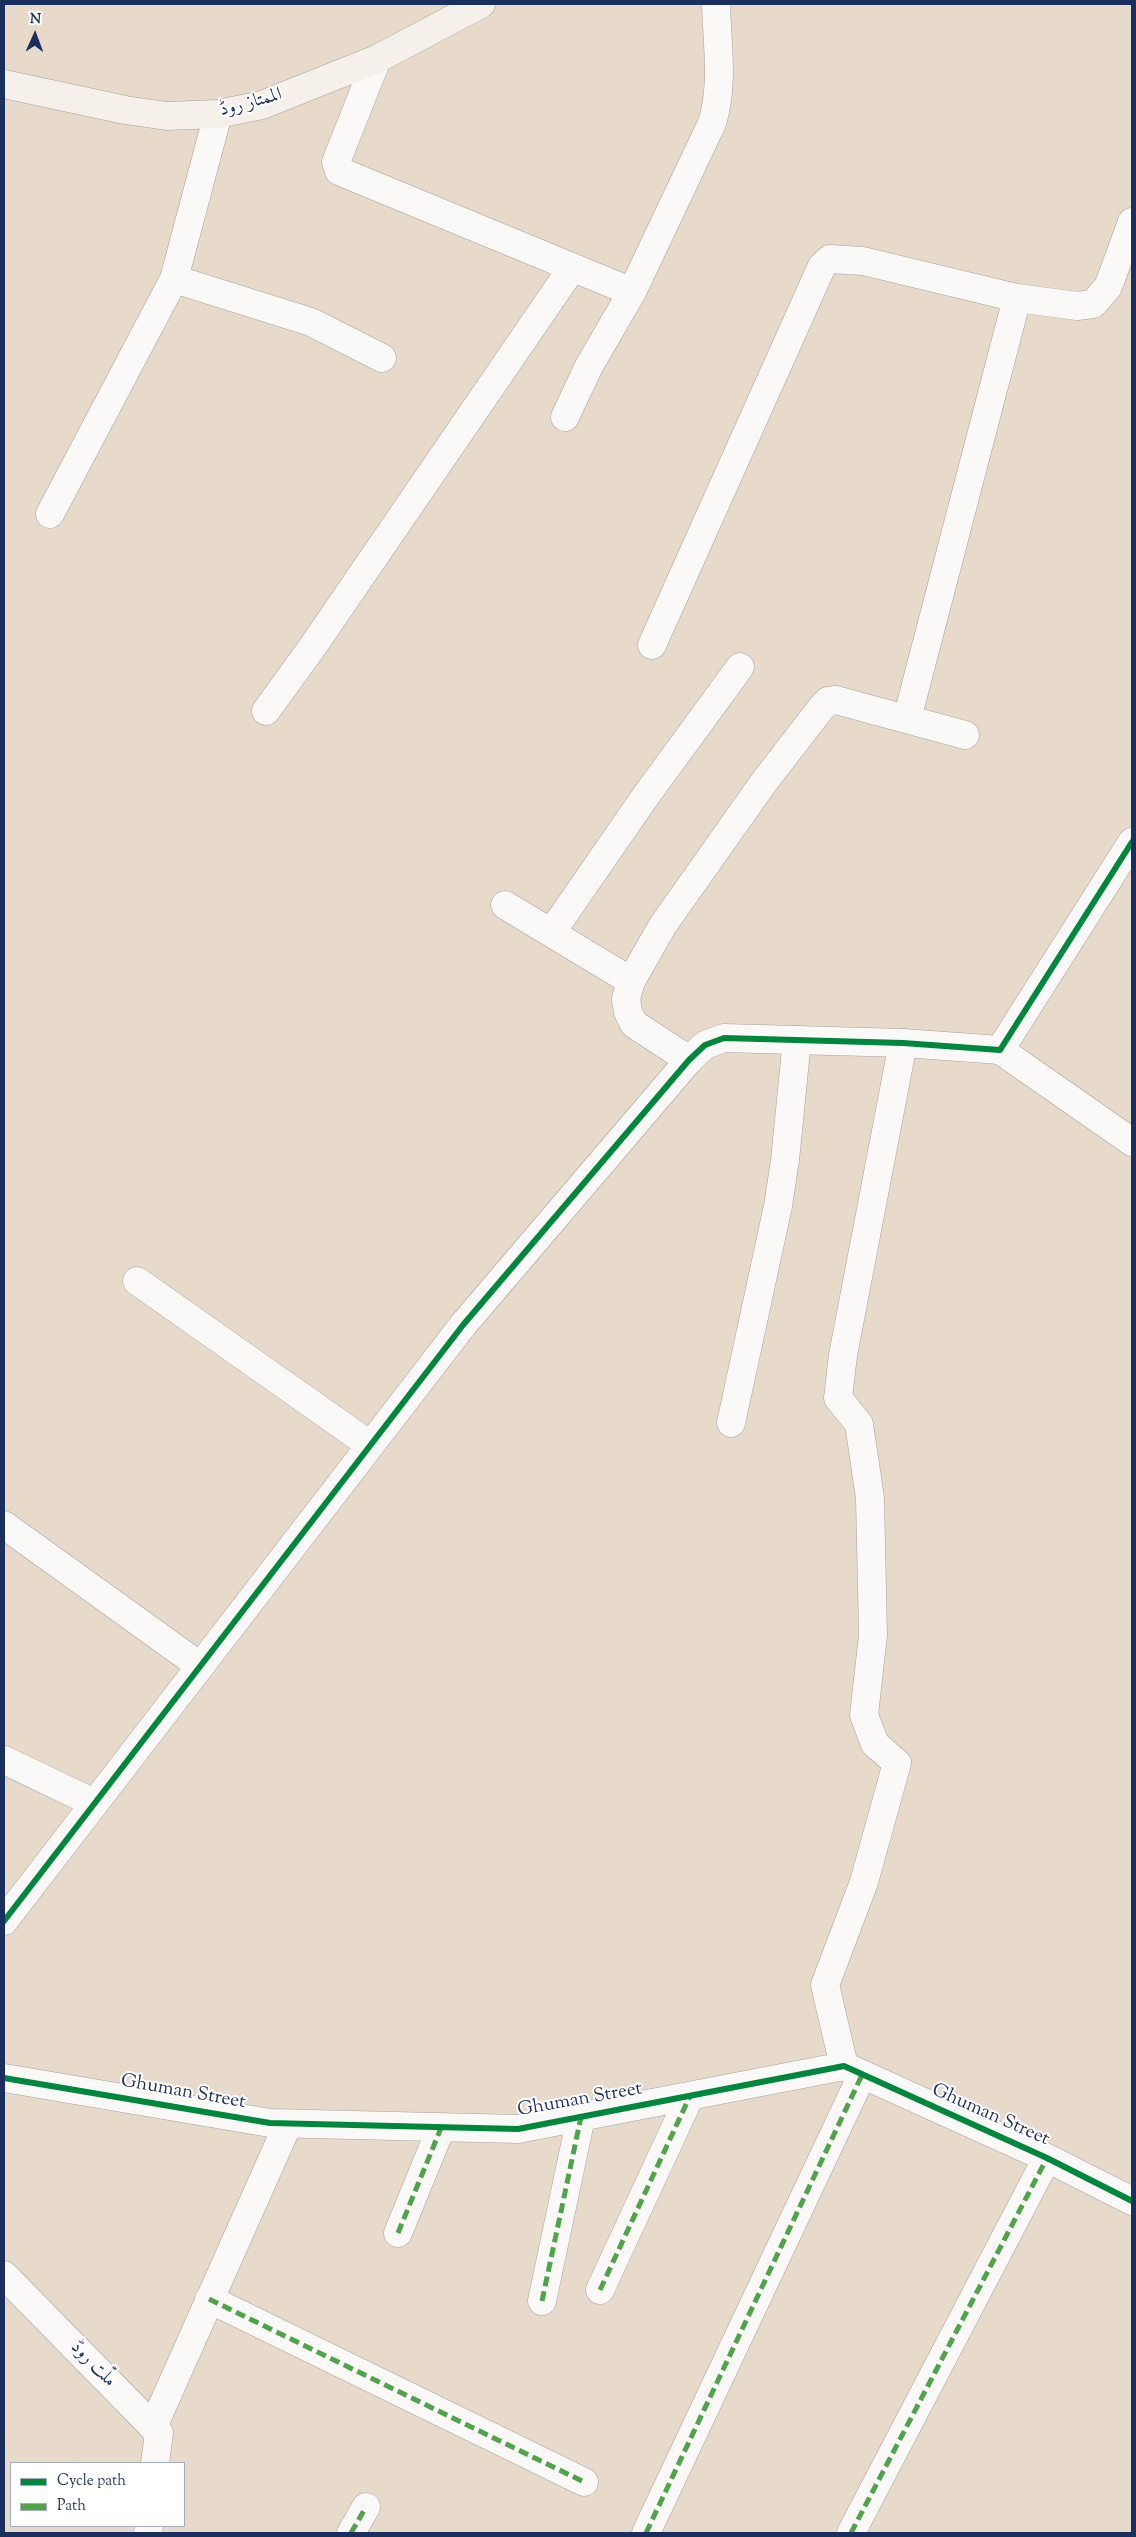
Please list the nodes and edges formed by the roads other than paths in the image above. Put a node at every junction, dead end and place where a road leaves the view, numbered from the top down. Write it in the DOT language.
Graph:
graph roads {
  1 [pos="481,4"];
  2 [pos="716,4"];
  3 [pos="377,59"];
  4 [pos="4,84"];
  5 [pos="218,114"];
  6 [pos="1132,222"];
  7 [pos="572,268"];
  8 [pos="174,279"];
  9 [pos="632,292"];
  10 [pos="1017,298"];
  11 [pos="382,358"];
  12 [pos="565,417"];
  13 [pos="50,514"];
  14 [pos="652,645"];
  15 [pos="740,667"];
  16 [pos="266,711"];
  17 [pos="907,719"];
  18 [pos="965,735"];
  19 [pos="1132,842"];
  20 [pos="505,905"];
  21 [pos="551,933"];
  22 [pos="630,981"];
  23 [pos="797,1040"];
  24 [pos="903,1043"];
  25 [pos="1000,1050"];
  26 [pos="689,1060"];
  27 [pos="1132,1142"];
  28 [pos="137,1281"];
  29 [pos="731,1424"];
  30 [pos="370,1446"];
  31 [pos="4,1525"];
  32 [pos="200,1666"];
  33 [pos="4,1760"];
  34 [pos="94,1803"];
  35 [pos="4,1921"];
  36 [pos="853,2070"];
  37 [pos="4,2078"];
  38 [pos="690,2096"];
  39 [pos="581,2117"];
  40 [pos="288,2124"];
  41 [pos="441,2128"];
  42 [pos="1047,2158"];
  43 [pos="1132,2201"];
  44 [pos="398,2233"];
  45 [pos="4,2276"];
  46 [pos="600,2290"];
  47 [pos="209,2299"];
  48 [pos="542,2301"];
  49 [pos="153,2427"];
  50 [pos="156,2462"];
  51 [pos="584,2482"];
  52 [pos="366,2507"];
  53 [pos="351,2533"];
  54 [pos="646,2533"];
  55 [pos="851,2533"];
  1 -- 3 [label="main road, الممتاز روڈ"];
  2 -- 9 [label="street"];
  3 -- 5 [label="main road, الممتاز روڈ"];
  3 -- 7 [label="street"];
  4 -- 5 [label="main road, الممتاز روڈ"];
  5 -- 8 [label="street"];
  6 -- 10 [label="street"];
  7 -- 9 [label="street"];
  7 -- 16 [label="street"];
  8 -- 11 [label="street"];
  8 -- 13 [label="street"];
  9 -- 12 [label="street"];
  10 -- 14 [label="street"];
  10 -- 17 [label="street"];
  15 -- 21 [label="street"];
  17 -- 18 [label="street"];
  17 -- 22 [label="street"];
  19 -- 25 [label="street"];
  20 -- 21 [label="street"];
  21 -- 22 [label="street"];
  22 -- 26 [label="street"];
  23 -- 24 [label="street"];
  23 -- 26 [label="street"];
  23 -- 29 [label="street"];
  24 -- 25 [label="street"];
  24 -- 36 [label="street"];
  25 -- 27 [label="street"];
  26 -- 30 [label="street"];
  28 -- 30 [label="street"];
  30 -- 32 [label="street"];
  31 -- 32 [label="street"];
  32 -- 34 [label="street"];
  33 -- 34 [label="street"];
  34 -- 35 [label="street"];
  36 -- 38 [label="street, Ghuman Street"];
  36 -- 42 [label="street, Ghuman Street"];
  36 -- 54 [label="street"];
  37 -- 40 [label="street, Ghuman Street"];
  38 -- 39 [label="street, Ghuman Street"];
  38 -- 46 [label="street"];
  39 -- 41 [label="street, Ghuman Street"];
  39 -- 48 [label="street"];
  40 -- 41 [label="street, Ghuman Street"];
  40 -- 47 [label="street"];
  41 -- 44 [label="street"];
  42 -- 43 [label="street, Ghuman Street"];
  42 -- 55 [label="street"];
  45 -- 49 [label="street, ملّت روڈ"];
  47 -- 49 [label="street"];
  47 -- 51 [label="street"];
  49 -- 50 [label="street"];
  52 -- 53 [label="street"];
}
